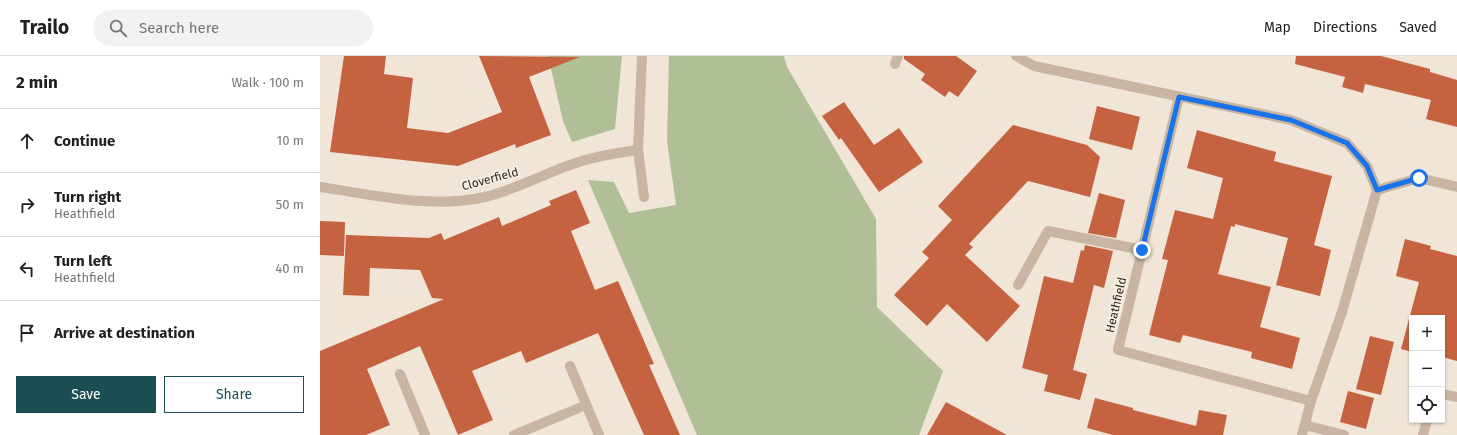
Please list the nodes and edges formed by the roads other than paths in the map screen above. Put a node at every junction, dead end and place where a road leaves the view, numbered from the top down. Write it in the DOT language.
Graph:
graph roads {
  1 [pos="642,56"];
  2 [pos="1016,56"];
  3 [pos="1179,97"];
  4 [pos="638,150"];
  5 [pos="320,186"];
  6 [pos="1457,187"];
  7 [pos="1377,190"];
  8 [pos="644,197"];
  9 [pos="1142,250"];
  10 [pos="1018,285"];
  11 [pos="570,366"];
  12 [pos="400,374"];
  13 [pos="1445,395"];
  14 [pos="1457,397"];
  15 [pos="1311,401"];
  16 [pos="586,404"];
  17 [pos="1426,423"];
  18 [pos="1304,430"];
  19 [pos="425,435"];
  20 [pos="514,435"];
  21 [pos="599,435"];
  22 [pos="1344,435"];
  23 [pos="1423,435"];
  1 -- 4 [label="street"];
  2 -- 3 [label="street"];
  3 -- 7 [label="street"];
  3 -- 9 [label="street, Heathfield"];
  4 -- 5 [label="street, Cloverfield"];
  4 -- 8 [label="street"];
  6 -- 7 [label="street"];
  7 -- 15 [label="street"];
  9 -- 10 [label="street"];
  9 -- 15 [label="street, Heathfield"];
  11 -- 16 [label="street"];
  12 -- 19 [label="street"];
  13 -- 14 [label="street"];
  15 -- 18 [label="street"];
  16 -- 20 [label="street"];
  16 -- 21 [label="street"];
  17 -- 23 [label="street"];
  18 -- 22 [label="street"];
}
